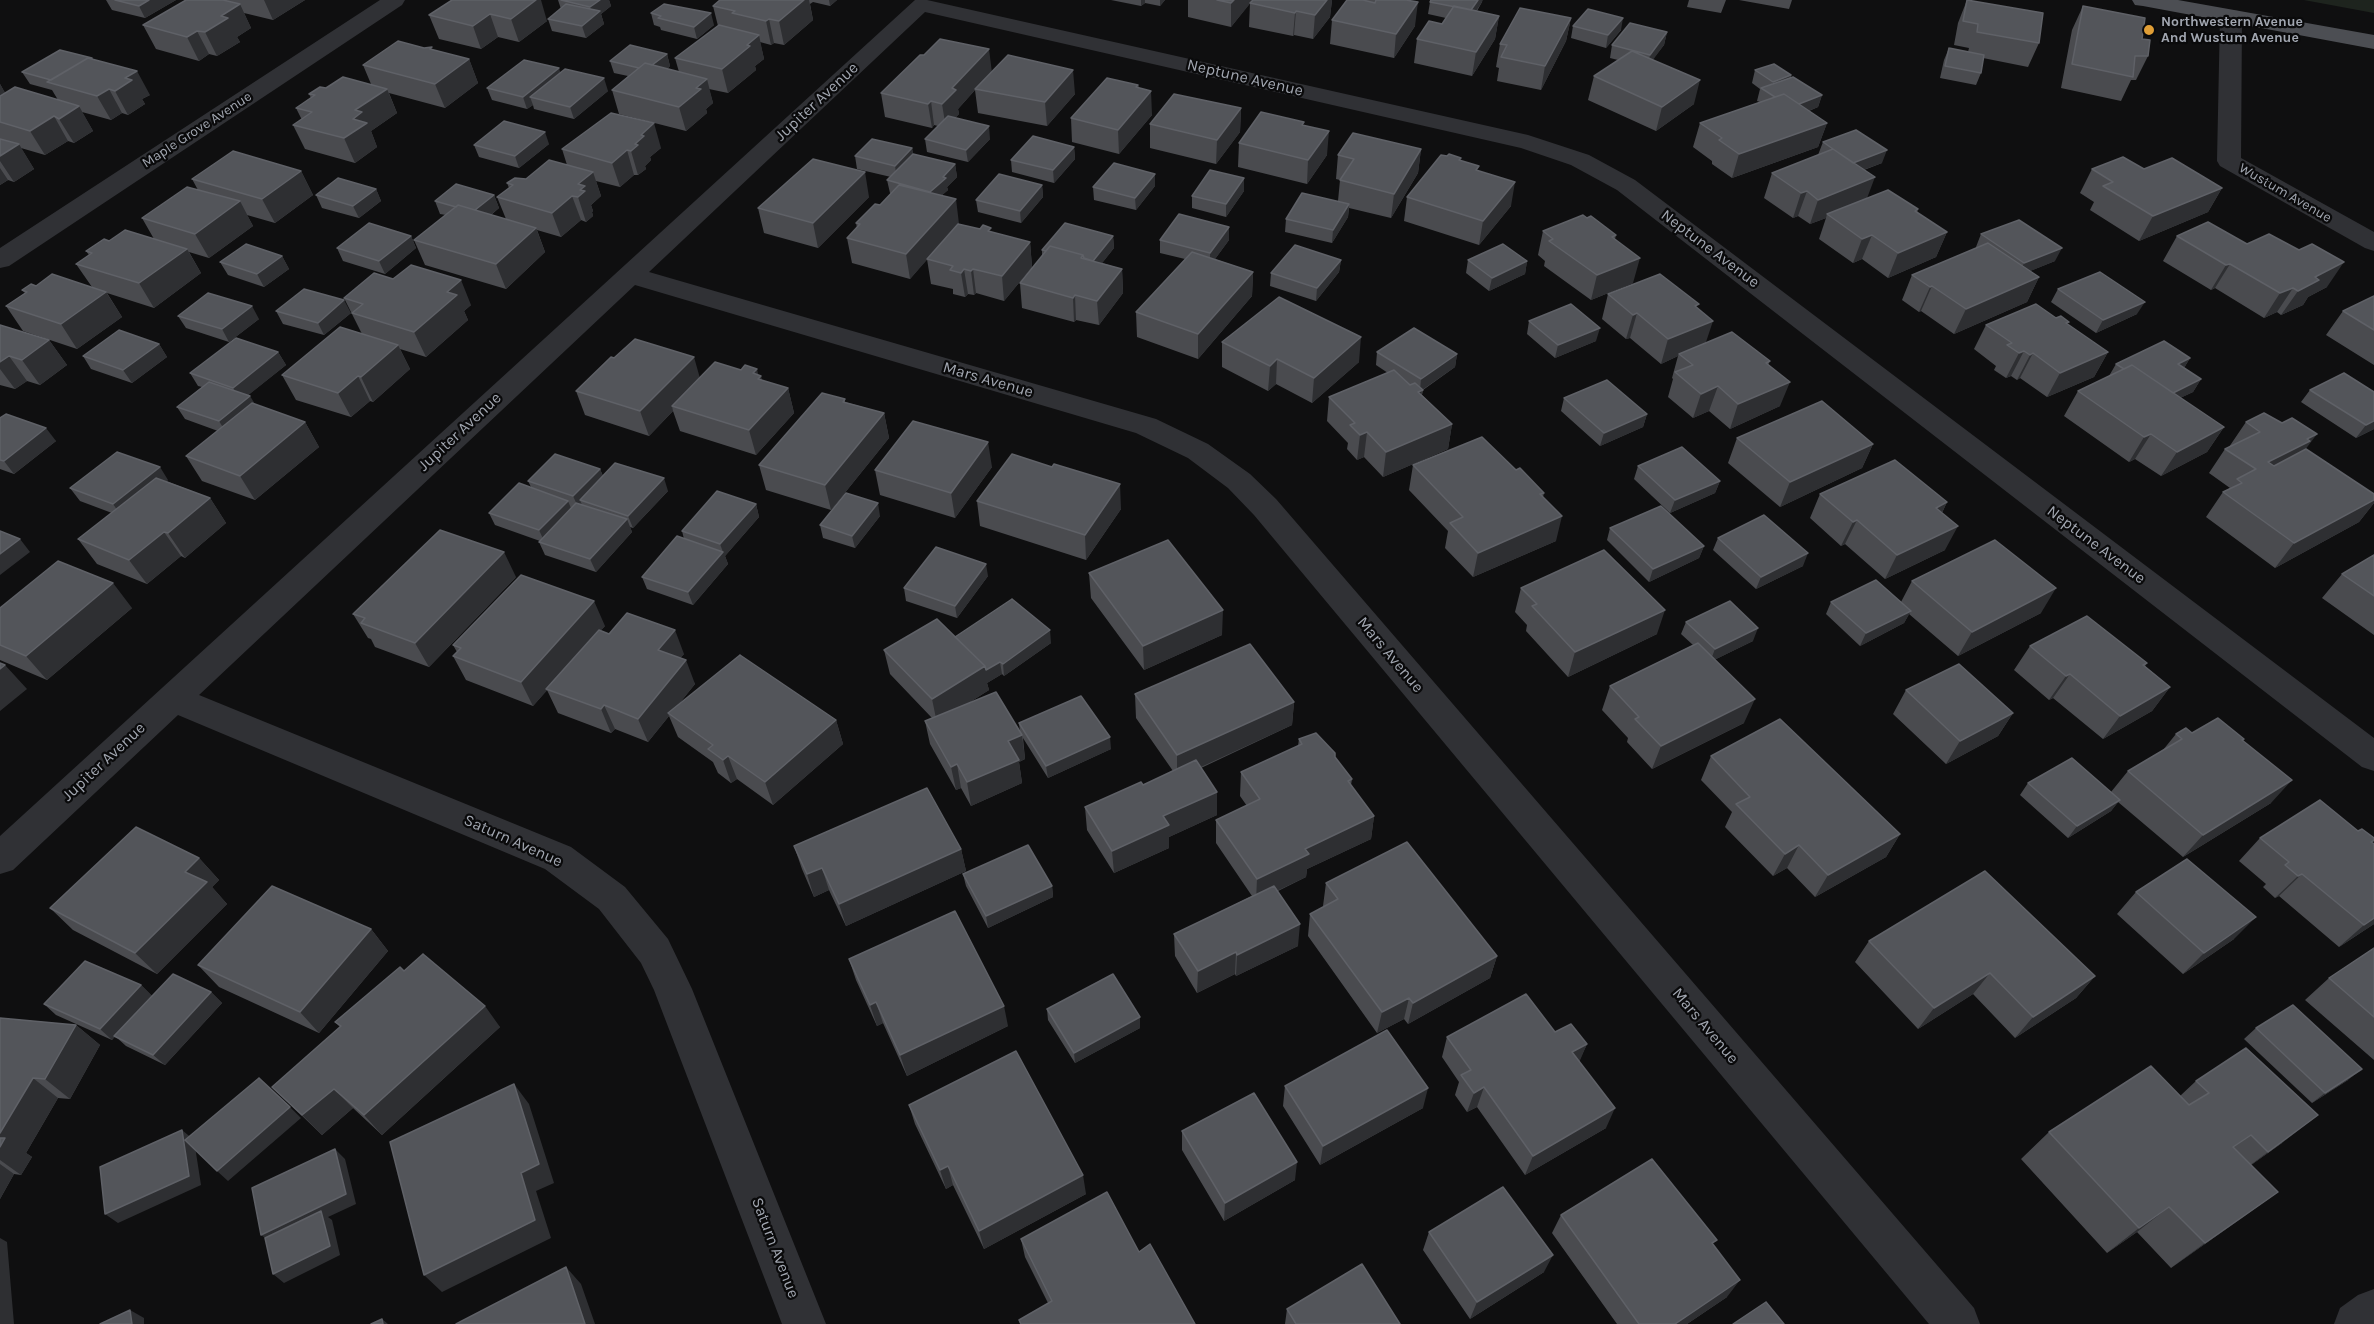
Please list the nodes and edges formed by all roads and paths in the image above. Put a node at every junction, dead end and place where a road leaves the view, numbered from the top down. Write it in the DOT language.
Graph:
graph roads {
  1 [pos="394,0"];
  2 [pos="2143,0"];
  3 [pos="921,5"];
  4 [pos="2231,16"];
  5 [pos="2374,42"];
  6 [pos="2374,243"];
  7 [pos="0,260"];
  8 [pos="630,275"];
  9 [pos="173,698"];
  10 [pos="2374,757"];
  11 [pos="0,859"];
  12 [pos="2374,1311"];
  13 [pos="804,1324"];
  14 [pos="1958,1324"];
  15 [pos="2356,1324"];
  1 -- 7 [label="street, Maple Grove Avenue"];
  2 -- 4 [label="main road"];
  3 -- 8 [label="street, Jupiter Avenue"];
  3 -- 10 [label="street, Neptune Avenue"];
  4 -- 5 [label="main road"];
  4 -- 6 [label="street, Wustum Avenue"];
  8 -- 9 [label="street, Jupiter Avenue"];
  8 -- 14 [label="street, Mars Avenue"];
  9 -- 11 [label="street, Jupiter Avenue"];
  9 -- 13 [label="street, Saturn Avenue"];
  12 -- 15 [label="street"];
}
